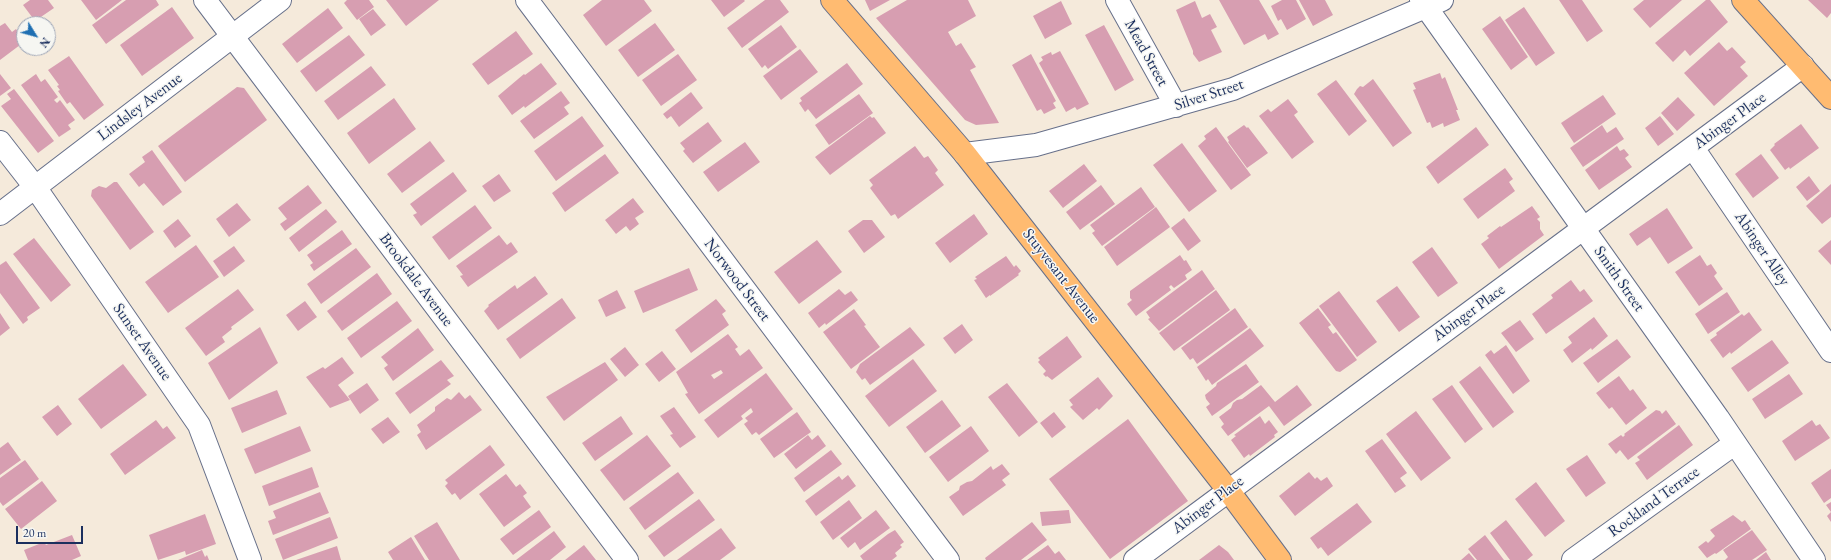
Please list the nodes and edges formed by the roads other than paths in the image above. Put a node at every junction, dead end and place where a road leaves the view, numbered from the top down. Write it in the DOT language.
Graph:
graph roads {
  1 [pos="205,0"];
  2 [pos="280,0"];
  3 [pos="527,0"];
  4 [pos="832,0"];
  5 [pos="1117,0"];
  6 [pos="1742,0"];
  7 [pos="1430,3"];
  8 [pos="232,36"];
  9 [pos="1803,66"];
  10 [pos="1831,98"];
  11 [pos="1176,106"];
  12 [pos="0,142"];
  13 [pos="1693,148"];
  14 [pos="965,154"];
  15 [pos="35,187"];
  16 [pos="0,214"];
  17 [pos="1583,228"];
  18 [pos="1831,351"];
  19 [pos="1734,444"];
  20 [pos="1228,490"];
  21 [pos="250,560"];
  22 [pos="628,560"];
  23 [pos="948,560"];
  24 [pos="1135,560"];
  25 [pos="1280,560"];
  26 [pos="1573,560"];
  27 [pos="1814,560"];
  1 -- 8 [label="street, Brookdale Avenue"];
  2 -- 8 [label="street, Lindsley Avenue"];
  3 -- 23 [label="street, Norwood Street"];
  4 -- 14 [label="main road, Stuyvesant Avenue"];
  5 -- 11 [label="street, Mead Street"];
  6 -- 9 [label="main road"];
  7 -- 11 [label="street, Silver Street"];
  7 -- 17 [label="street, Smith Street"];
  8 -- 15 [label="street, Lindsley Avenue"];
  8 -- 22 [label="street, Brookdale Avenue"];
  9 -- 10 [label="main road"];
  9 -- 13 [label="street, Abinger Place"];
  11 -- 14 [label="street, Silver Street"];
  12 -- 15 [label="street, Sunset Avenue"];
  13 -- 17 [label="street, Abinger Place"];
  13 -- 18 [label="street, Abinger Alley"];
  14 -- 20 [label="main road, Stuyvesant Avenue"];
  15 -- 16 [label="street, Lindsley Avenue"];
  15 -- 21 [label="street, Sunset Avenue"];
  17 -- 19 [label="street, Smith Street"];
  17 -- 20 [label="street, Abinger Place"];
  19 -- 26 [label="street, Rockland Terrace"];
  19 -- 27 [label="street, Smith Street"];
  20 -- 24 [label="street, Abinger Place"];
  20 -- 25 [label="main road, Stuyvesant Avenue"];
}
